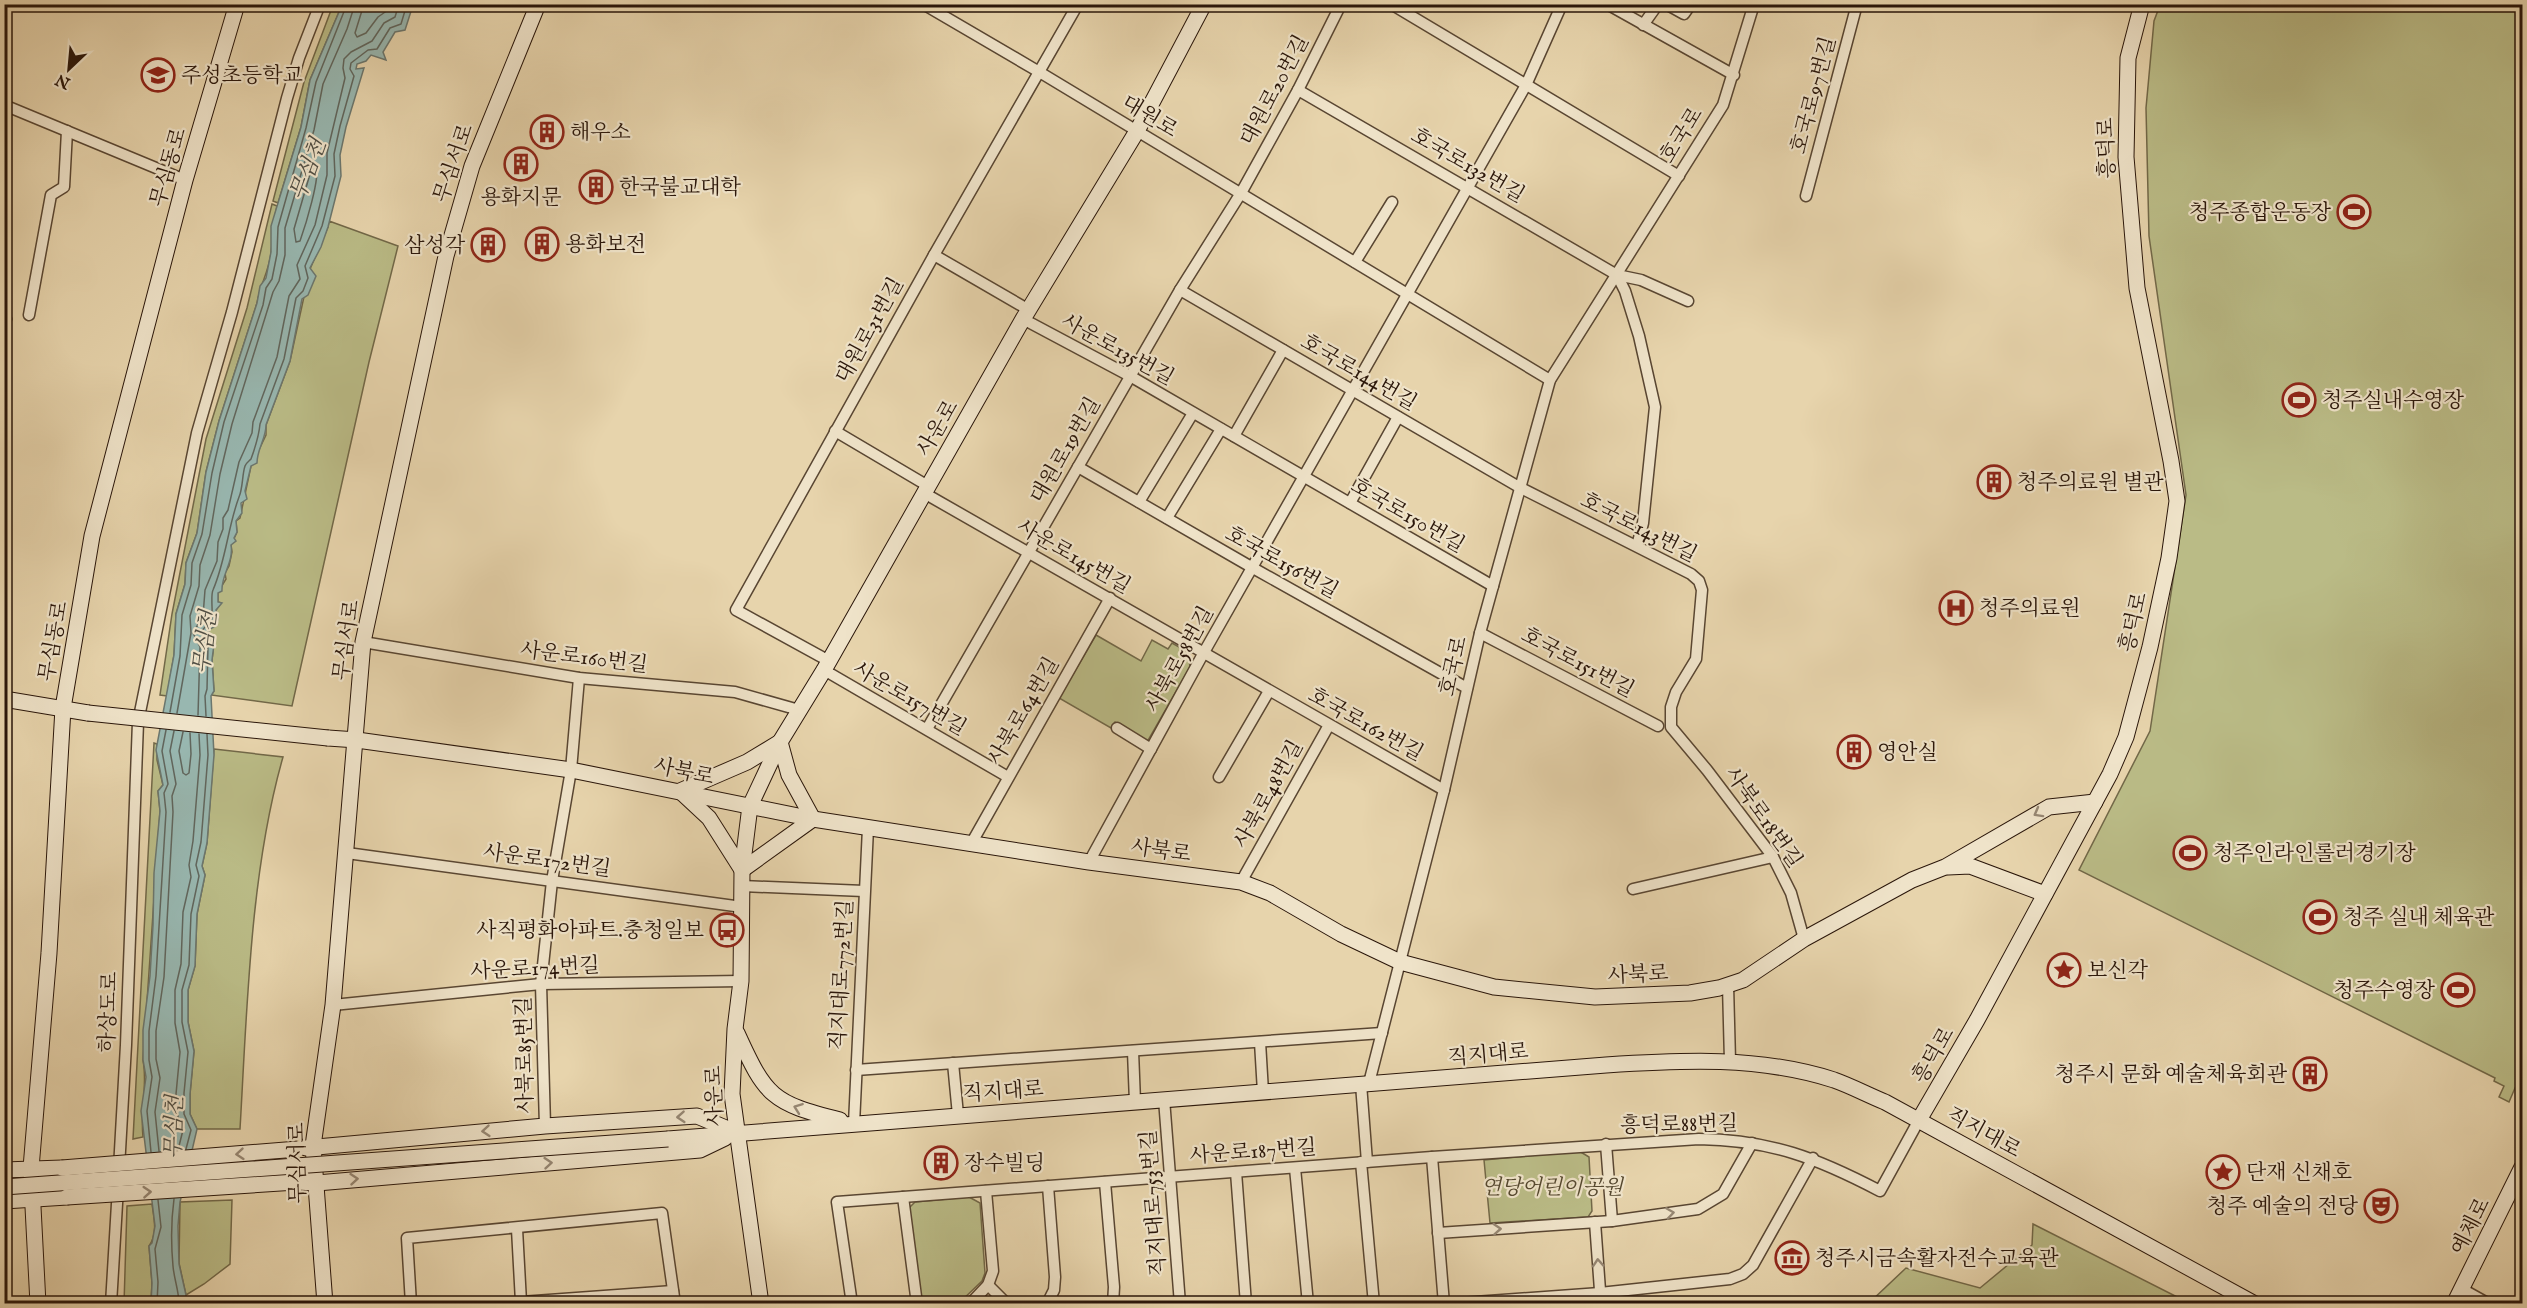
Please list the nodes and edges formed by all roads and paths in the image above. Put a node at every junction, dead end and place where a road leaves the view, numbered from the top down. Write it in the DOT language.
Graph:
graph roads {
  1 [pos="237,4"];
  2 [pos="320,4"];
  3 [pos="538,4"];
  4 [pos="923,4"];
  5 [pos="1078,4"];
  6 [pos="1204,4"];
  7 [pos="1341,4"];
  8 [pos="1391,4"];
  9 [pos="1562,4"];
  10 [pos="1607,4"];
  11 [pos="1658,4"];
  12 [pos="1666,4"];
  13 [pos="1691,4"];
  14 [pos="1754,4"];
  15 [pos="1857,4"];
  16 [pos="2142,4"];
  17 [pos="1643,25"];
  18 [pos="1041,73"];
  19 [pos="1734,75"];
  20 [pos="1526,85"];
  21 [pos="1298,90"];
  22 [pos="5,106"];
  23 [pos="67,131"];
  24 [pos="1137,131"];
  25 [pos="4,135"];
  26 [pos="1679,176"];
  27 [pos="185,180"];
  28 [pos="1467,187"];
  29 [pos="1241,193"];
  30 [pos="1806,196"];
  31 [pos="1392,202"];
  32 [pos="934,255"];
  33 [pos="1355,262"];
  34 [pos="1617,275"];
  35 [pos="1180,290"];
  36 [pos="1407,292"];
  37 [pos="1688,301"];
  38 [pos="29,315"];
  39 [pos="1026,315"];
  40 [pos="1283,350"];
  41 [pos="1130,376"];
  42 [pos="1550,380"];
  43 [pos="1353,391"];
  44 [pos="1193,413"];
  45 [pos="1398,417"];
  46 [pos="1221,429"];
  47 [pos="835,431"];
  48 [pos="1234,436"];
  49 [pos="1078,467"];
  50 [pos="1304,477"];
  51 [pos="1519,487"];
  52 [pos="926,490"];
  53 [pos="1139,502"];
  54 [pos="1350,503"];
  55 [pos="1167,518"];
  56 [pos="1637,546"];
  57 [pos="1028,552"];
  58 [pos="1253,568"];
  59 [pos="1493,586"];
  60 [pos="1110,598"];
  61 [pos="736,610"];
  62 [pos="1480,633"];
  63 [pos="363,642"];
  64 [pos="1203,654"];
  65 [pos="826,666"];
  66 [pos="579,678"];
  67 [pos="1467,688"];
  68 [pos="1269,691"];
  69 [pos="4,699"];
  70 [pos="63,708"];
  71 [pos="799,710"];
  72 [pos="1329,725"];
  73 [pos="1658,726"];
  74 [pos="1671,727"];
  75 [pos="1117,728"];
  76 [pos="927,729"];
  77 [pos="357,740"];
  78 [pos="780,742"];
  79 [pos="1151,749"];
  80 [pos="571,770"];
  81 [pos="1008,777"];
  82 [pos="1219,777"];
  83 [pos="1444,790"];
  84 [pos="680,791"];
  85 [pos="2095,802"];
  86 [pos="750,806"];
  87 [pos="813,819"];
  88 [pos="868,828"];
  89 [pos="971,844"];
  90 [pos="347,853"];
  91 [pos="1773,858"];
  92 [pos="1089,862"];
  93 [pos="1945,867"];
  94 [pos="742,870"];
  95 [pos="552,881"];
  96 [pos="1241,882"];
  97 [pos="742,886"];
  98 [pos="1632,889"];
  99 [pos="864,891"];
  100 [pos="2045,894"];
  101 [pos="742,907"];
  102 [pos="1804,939"];
  103 [pos="1400,962"];
  104 [pos="741,981"];
  105 [pos="541,984"];
  106 [pos="1728,985"];
  107 [pos="333,1005"];
  108 [pos="735,1029"];
  109 [pos="1382,1033"];
  110 [pos="1260,1042"];
  111 [pos="1133,1051"];
  112 [pos="1730,1061"];
  113 [pos="953,1063"];
  114 [pos="856,1070"];
  115 [pos="1365,1084"];
  116 [pos="1263,1092"];
  117 [pos="1164,1099"];
  118 [pos="1135,1102"];
  119 [pos="958,1115"];
  120 [pos="1919,1120"];
  121 [pos="854,1124"];
  122 [pos="545,1126"];
  123 [pos="736,1132"];
  124 [pos="1752,1143"];
  125 [pos="1606,1144"];
  126 [pos="305,1148"];
  127 [pos="1432,1157"];
  128 [pos="1813,1158"];
  129 [pos="1364,1162"];
  130 [pos="2523,1167"];
  131 [pos="31,1168"];
  132 [pos="1295,1168"];
  133 [pos="4,1170"];
  134 [pos="1236,1172"];
  135 [pos="1170,1177"];
  136 [pos="317,1182"];
  137 [pos="1105,1182"];
  138 [pos="1048,1186"];
  139 [pos="4,1187"];
  140 [pos="986,1191"];
  141 [pos="1880,1191"];
  142 [pos="903,1197"];
  143 [pos="34,1200"];
  144 [pos="4,1201"];
  145 [pos="1612,1221"];
  146 [pos="1595,1222"];
  147 [pos="517,1229"];
  148 [pos="1438,1233"];
  149 [pos="987,1285"];
  150 [pos="2462,1289"];
  151 [pos="673,1291"];
  152 [pos="1600,1298"];
  153 [pos="2237,1299"];
  154 [pos="38,1304"];
  155 [pos="111,1304"];
  156 [pos="325,1304"];
  157 [pos="411,1304"];
  158 [pos="675,1304"];
  159 [pos="761,1304"];
  160 [pos="852,1304"];
  161 [pos="917,1304"];
  162 [pos="970,1304"];
  163 [pos="1006,1304"];
  164 [pos="1047,1304"];
  165 [pos="1113,1304"];
  166 [pos="1180,1304"];
  167 [pos="1246,1304"];
  168 [pos="1308,1304"];
  169 [pos="1374,1304"];
  170 [pos="1445,1304"];
  171 [pos="2255,1304"];
  172 [pos="2454,1304"];
  173 [pos="2489,1304"];
  1 -- 27 [label="street, 무심동로"];
  2 -- 155 [label="street, 하상도로"];
  3 -- 63 [label="street, 무심서로"];
  4 -- 18 [label="street, 대원로"];
  5 -- 18 [label="street, 대원로31번길"];
  6 -- 24 [label="street, 사운로"];
  7 -- 21 [label="street, 대원로20번길"];
  8 -- 20 [label="street"];
  9 -- 20 [label="street, 사북로58번길"];
  10 -- 17 [label="street"];
  11 -- 17 [label="street"];
  12 -- 13 [label="street"];
  14 -- 19 [label="street, 호국로"];
  15 -- 30 [label="street, 호국로97번길"];
  16 -- 85 [label="street, 흥덕로"];
  17 -- 19 [label="street"];
  18 -- 24 [label="street, 대원로"];
  18 -- 32 [label="street, 대원로31번길"];
  19 -- 26 [label="street, 호국로"];
  20 -- 26 [label="street"];
  20 -- 28 [label="street, 사북로58번길"];
  21 -- 28 [label="street, 호국로132번길"];
  21 -- 29 [label="street, 대원로20번길"];
  22 -- 23 [label="street"];
  22 -- 25 [label="street"];
  23 -- 27 [label="street"];
  23 -- 38 [label="street"];
  24 -- 29 [label="street, 대원로"];
  24 -- 39 [label="street, 사운로"];
  26 -- 34 [label="street, 호국로"];
  27 -- 70 [label="street, 무심동로"];
  28 -- 34 [label="street, 호국로132번길"];
  28 -- 36 [label="street, 사북로58번길"];
  29 -- 33 [label="street, 대원로"];
  29 -- 35 [label="street, 대원로19번길"];
  31 -- 33 [label="street"];
  32 -- 39 [label="street, 사운로135번길"];
  32 -- 47 [label="street, 대원로31번길"];
  33 -- 36 [label="street, 대원로"];
  34 -- 37 [label="street"];
  34 -- 42 [label="street, 호국로"];
  34 -- 56 [label="street"];
  35 -- 40 [label="street, 호국로144번길"];
  35 -- 41 [label="street, 대원로19번길"];
  36 -- 42 [label="street, 대원로"];
  36 -- 43 [label="street, 사북로58번길"];
  39 -- 41 [label="street, 사운로135번길"];
  39 -- 52 [label="street, 사운로"];
  40 -- 43 [label="street, 호국로144번길"];
  40 -- 48 [label="street"];
  41 -- 44 [label="street, 사운로135번길"];
  41 -- 49 [label="street, 대원로19번길"];
  42 -- 51 [label="street, 호국로"];
  43 -- 45 [label="street, 호국로144번길"];
  43 -- 50 [label="street, 사북로58번길"];
  44 -- 46 [label="street, 사운로135번길"];
  44 -- 53 [label="street"];
  45 -- 51 [label="street, 호국로144번길"];
  45 -- 54 [label="street"];
  46 -- 48 [label="street, 사운로135번길"];
  46 -- 55 [label="street"];
  47 -- 52 [label="street, 사운로145번길"];
  47 -- 61 [label="street, 대원로31번길"];
  48 -- 50 [label="street, 사운로135번길"];
  49 -- 53 [label="street, 호국로156번길"];
  49 -- 57 [label="street, 대원로19번길"];
  50 -- 54 [label="street, 호국로150번길"];
  50 -- 58 [label="street, 사북로58번길"];
  51 -- 56 [label="street, 호국로143번길"];
  51 -- 59 [label="street, 호국로"];
  52 -- 57 [label="street, 사운로145번길"];
  52 -- 65 [label="street, 사운로"];
  53 -- 55 [label="street, 호국로156번길"];
  54 -- 59 [label="street, 호국로150번길"];
  55 -- 58 [label="street, 호국로156번길"];
  56 -- 74 [label="street, 호국로143번길"];
  57 -- 60 [label="street, 사운로145번길"];
  57 -- 76 [label="street, 대원로19번길"];
  58 -- 64 [label="street, 사북로58번길"];
  58 -- 67 [label="street, 호국로156번길"];
  59 -- 62 [label="street, 호국로"];
  60 -- 64 [label="street, 사운로145번길"];
  60 -- 81 [label="street, 사북로64번길"];
  61 -- 65 [label="street, 사운로157번길"];
  62 -- 67 [label="street, 호국로"];
  62 -- 73 [label="street, 호국로151번길"];
  63 -- 66 [label="street, 사운로160번길"];
  63 -- 77 [label="street, 무심서로"];
  64 -- 68 [label="street, 호국로162번길"];
  64 -- 79 [label="street, 사북로58번길"];
  65 -- 71 [label="street, 사운로"];
  65 -- 76 [label="street, 사운로157번길"];
  66 -- 71 [label="street, 사운로160번길"];
  66 -- 80 [label="street, 사북로85번길"];
  67 -- 83 [label="street, 호국로"];
  68 -- 72 [label="street, 호국로162번길"];
  68 -- 82 [label="street"];
  69 -- 70 [label="street"];
  70 -- 77 [label="street, 사북로, bridge"];
  70 -- 131 [label="street, 무심동로"];
  71 -- 78 [label="street, 사운로"];
  72 -- 83 [label="street, 호국로162번길"];
  72 -- 96 [label="street, 사북로48번길"];
  74 -- 91 [label="street, 사북로18번길"];
  75 -- 79 [label="street"];
  76 -- 81 [label="street, 사운로157번길"];
  77 -- 80 [label="street, 사북로"];
  77 -- 90 [label="street, 무심서로"];
  78 -- 84 [label="street"];
  78 -- 86 [label="street, 사운로"];
  78 -- 87 [label="street"];
  79 -- 92 [label="street, 사북로58번길"];
  80 -- 84 [label="street, 사북로"];
  80 -- 95 [label="street, 사북로85번길"];
  81 -- 89 [label="street, 사북로64번길"];
  83 -- 103 [label="street, 호국로"];
  84 -- 86 [label="street, 사북로"];
  84 -- 94 [label="street"];
  85 -- 93 [label="street, one-way"];
  85 -- 100 [label="street, 흥덕로"];
  86 -- 87 [label="street, 사북로"];
  86 -- 94 [label="street, 사운로"];
  87 -- 88 [label="street, 사북로"];
  87 -- 94 [label="street"];
  88 -- 89 [label="street, 사북로"];
  88 -- 99 [label="street, 직지대로772번길"];
  89 -- 92 [label="street, 사북로"];
  90 -- 95 [label="street, 사운로172번길"];
  90 -- 107 [label="street, 무심서로"];
  91 -- 98 [label="street"];
  91 -- 102 [label="street, 사북로18번길"];
  92 -- 96 [label="street, 사북로"];
  93 -- 100 [label="street"];
  93 -- 102 [label="street, 사북로"];
  94 -- 97 [label="street, 사운로"];
  95 -- 101 [label="street, 사운로172번길"];
  95 -- 105 [label="street, 사북로85번길"];
  96 -- 103 [label="street, 사북로"];
  97 -- 99 [label="street"];
  97 -- 101 [label="street, 사운로"];
  99 -- 114 [label="street, 직지대로772번길"];
  100 -- 120 [label="street, 흥덕로"];
  101 -- 104 [label="street, 사운로"];
  102 -- 106 [label="street, 사북로"];
  103 -- 106 [label="street, 사북로"];
  103 -- 109 [label="street, 호국로"];
  104 -- 105 [label="street, 사운로174번길"];
  104 -- 108 [label="street, 사운로"];
  105 -- 107 [label="street, 사운로174번길"];
  105 -- 122 [label="street, 사북로85번길"];
  106 -- 112 [label="street"];
  107 -- 126 [label="street, 무심서로"];
  121 -- 108 [label="street, one-way"];
  108 -- 123 [label="street, 사운로"];
  109 -- 110 [label="street"];
  109 -- 115 [label="street, 호국로"];
  110 -- 111 [label="street"];
  110 -- 116 [label="street"];
  111 -- 113 [label="street"];
  111 -- 118 [label="street"];
  112 -- 115 [label="street, 직지대로"];
  112 -- 120 [label="street, 직지대로"];
  113 -- 114 [label="street"];
  113 -- 119 [label="street"];
  114 -- 121 [label="street, 직지대로772번길"];
  115 -- 116 [label="street, 직지대로"];
  115 -- 129 [label="street, 호국로"];
  116 -- 117 [label="street, 직지대로"];
  117 -- 118 [label="street, 직지대로"];
  117 -- 135 [label="street, 직지대로753번길"];
  118 -- 119 [label="street, 직지대로"];
  119 -- 121 [label="street, 직지대로"];
  120 -- 141 [label="street, 흥덕로"];
  120 -- 153 [label="street, 직지대로"];
  121 -- 123 [label="street, 직지대로"];
  123 -- 122 [label="street, one-way"];
  122 -- 126 [label="street, one-way"];
  136 -- 123 [label="street, one-way"];
  123 -- 139 [label="street, 직지대로, bridge"];
  123 -- 159 [label="street, 사운로"];
  124 -- 125 [label="street, 흥덕로88번길"];
  124 -- 128 [label="street, 흥덕로88번길"];
  145 -- 124 [label="street, 흥덕로88번길, one-way"];
  125 -- 127 [label="street, 사운로187번길"];
  125 -- 145 [label="street"];
  126 -- 131 [label="street, one-way, bridge"];
  126 -- 136 [label="street, 무심서로"];
  127 -- 129 [label="street, 사운로187번길"];
  127 -- 148 [label="street"];
  128 -- 141 [label="street, 흥덕로88번길"];
  128 -- 152 [label="street"];
  129 -- 132 [label="street, 사운로187번길"];
  129 -- 169 [label="street, 호국로"];
  130 -- 150 [label="street, 예체로"];
  131 -- 133 [label="street"];
  131 -- 143 [label="street, 무심동로"];
  132 -- 134 [label="street, 사운로187번길"];
  132 -- 168 [label="street"];
  134 -- 135 [label="street, 사운로187번길"];
  134 -- 167 [label="street"];
  135 -- 137 [label="street, 사운로187번길"];
  135 -- 166 [label="street, 직지대로753번길"];
  143 -- 136 [label="street, one-way, bridge"];
  136 -- 156 [label="street, 무심서로"];
  137 -- 138 [label="street, 사운로187번길"];
  137 -- 165 [label="street"];
  138 -- 140 [label="street, 사운로187번길"];
  138 -- 164 [label="street"];
  140 -- 142 [label="street, 사운로187번길"];
  140 -- 149 [label="street"];
  142 -- 160 [label="street, 사운로187번길"];
  142 -- 161 [label="street"];
  143 -- 144 [label="street"];
  143 -- 154 [label="street, 무심동로"];
  145 -- 146 [label="street, 흥덕로88번길"];
  148 -- 146 [label="street, 흥덕로88번길, one-way"];
  152 -- 146 [label="street, one-way"];
  147 -- 151 [label="street"];
  147 -- 151 [label="street"];
  147 -- 157 [label="street"];
  148 -- 170 [label="street"];
  149 -- 162 [label="street"];
  149 -- 163 [label="street"];
  150 -- 172 [label="street, 예체로"];
  150 -- 173 [label="street"];
  151 -- 158 [label="street"];
  152 -- 170 [label="street"];
  153 -- 171 [label="street, 직지대로"];
}
